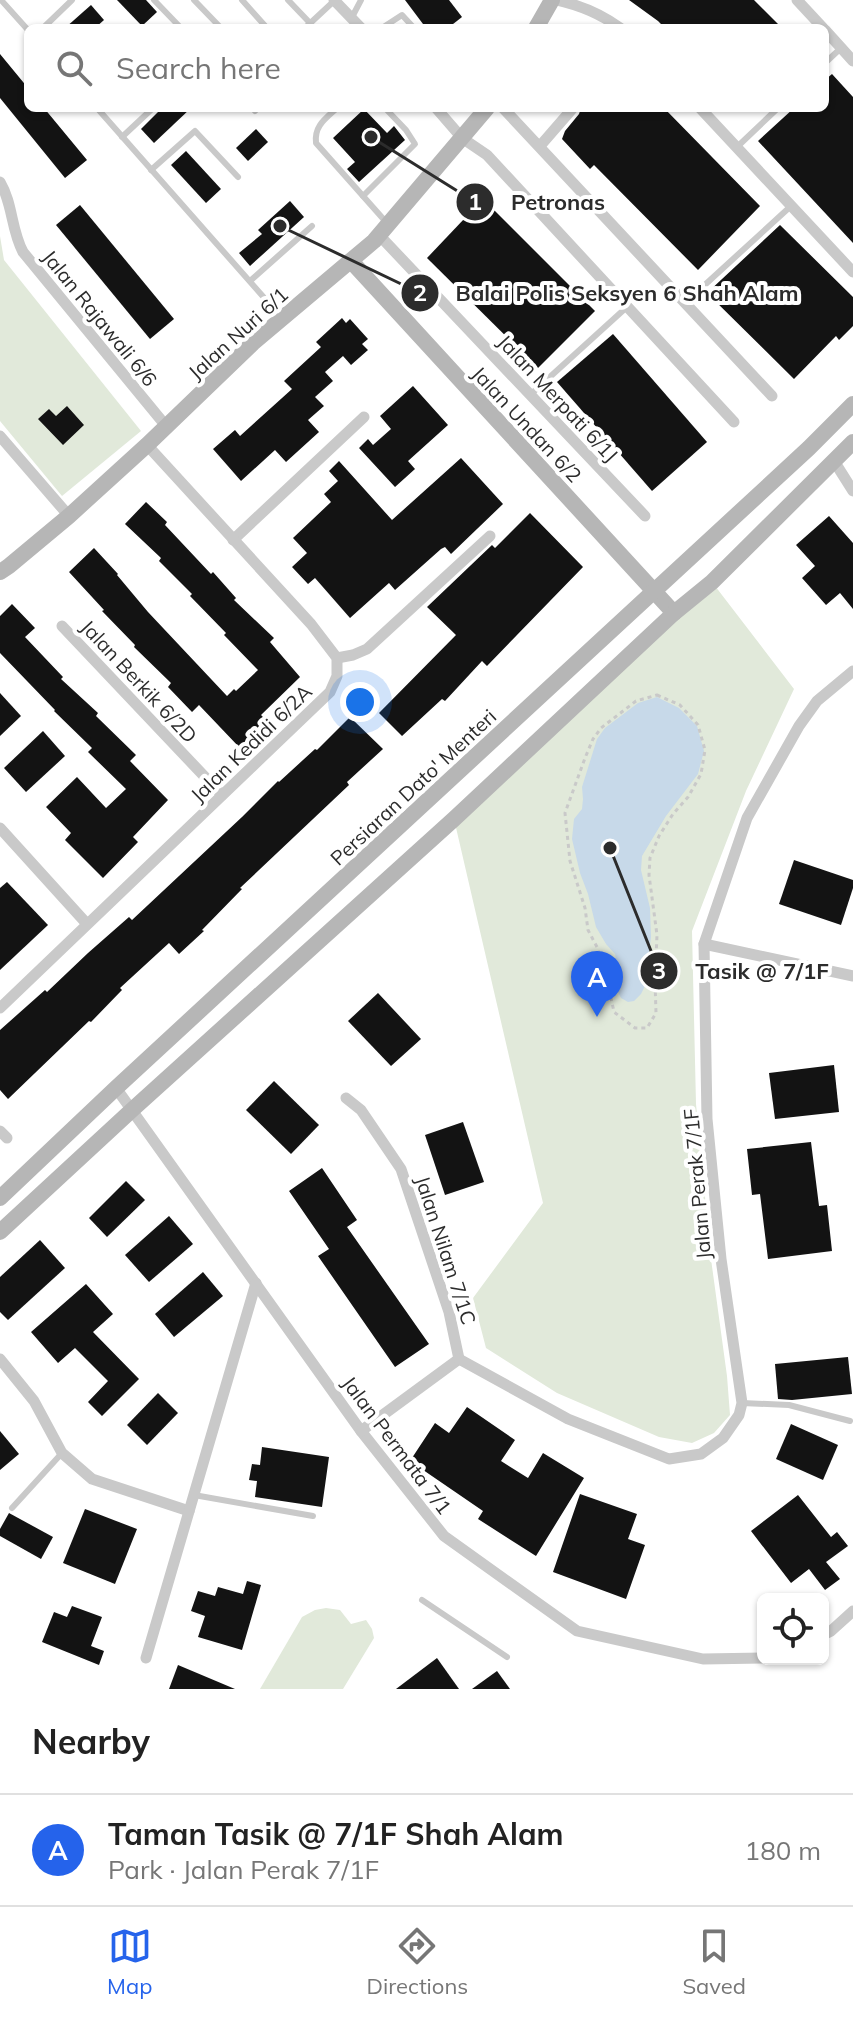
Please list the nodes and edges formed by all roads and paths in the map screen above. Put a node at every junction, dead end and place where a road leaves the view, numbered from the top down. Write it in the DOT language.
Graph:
graph roads {
  1 [pos="1,0"];
  2 [pos="72,0"];
  3 [pos="154,0"];
  4 [pos="194,0"];
  5 [pos="242,0"];
  6 [pos="288,0"];
  7 [pos="334,0"];
  8 [pos="361,0"];
  9 [pos="554,0"];
  10 [pos="797,0"];
  11 [pos="351,19"];
  12 [pos="47,24"];
  13 [pos="177,24"];
  14 [pos="217,24"];
  15 [pos="263,24"];
  16 [pos="306,24"];
  17 [pos="309,24"];
  18 [pos="357,24"];
  19 [pos="388,24"];
  20 [pos="410,24"];
  21 [pos="539,24"];
  22 [pos="613,24"];
  23 [pos="819,24"];
  24 [pos="24,26"];
  25 [pos="829,35"];
  26 [pos="841,48"];
  27 [pos="829,59"];
  28 [pos="853,61"];
  29 [pos="100,112"];
  30 [pos="149,112"];
  31 [pos="333,112"];
  32 [pos="389,112"];
  33 [pos="439,112"];
  34 [pos="484,112"];
  35 [pos="507,112"];
  36 [pos="570,112"];
  37 [pos="704,112"];
  38 [pos="774,112"];
  39 [pos="122,137"];
  40 [pos="462,138"];
  41 [pos="540,146"];
  42 [pos="737,147"];
  43 [pos="151,170"];
  44 [pos="238,177"];
  45 [pos="0,182"];
  46 [pos="363,196"];
  47 [pos="791,206"];
  48 [pos="312,226"];
  49 [pos="384,230"];
  50 [pos="351,261"];
  51 [pos="853,272"];
  52 [pos="250,281"];
  53 [pos="685,303"];
  54 [pos="628,306"];
  55 [pos="282,318"];
  56 [pos="530,395"];
  57 [pos="772,396"];
  58 [pos="853,404"];
  59 [pos="364,417"];
  60 [pos="734,422"];
  61 [pos="166,426"];
  62 [pos="0,436"];
  63 [pos="853,442"];
  64 [pos="147,445"];
  65 [pos="834,461"];
  66 [pos="853,491"];
  67 [pos="69,516"];
  68 [pos="645,516"];
  69 [pos="490,536"];
  70 [pos="233,540"];
  71 [pos="0,572"];
  72 [pos="654,592"];
  73 [pos="674,613"];
  74 [pos="62,626"];
  75 [pos="337,658"];
  76 [pos="853,671"];
  77 [pos="615,717"];
  78 [pos="222,795"];
  79 [pos="0,828"];
  80 [pos="87,924"];
  81 [pos="704,944"];
  82 [pos="853,976"];
  83 [pos="0,1008"];
  84 [pos="116,1088"];
  85 [pos="346,1098"];
  86 [pos="133,1109"];
  87 [pos="0,1198"];
  88 [pos="0,1232"];
  89 [pos="256,1283"];
  90 [pos="0,1359"];
  91 [pos="459,1359"];
  92 [pos="742,1403"];
  93 [pos="850,1421"];
  94 [pos="361,1431"];
  95 [pos="62,1453"];
  96 [pos="194,1495"];
  97 [pos="12,1508"];
  98 [pos="189,1511"];
  99 [pos="313,1516"];
  100 [pos="422,1600"];
  101 [pos="853,1611"];
  102 [pos="829,1632"];
  103 [pos="507,1657"];
  104 [pos="146,1658"];
  105 [pos="757,1658"];
  1 -- 24 [label="lane"];
  2 -- 12 [label="lane"];
  3 -- 13 [label="lane"];
  4 -- 14 [label="lane"];
  5 -- 15 [label="lane"];
  6 -- 16 [label="lane"];
  7 -- 11 [label="street"];
  7 -- 17 [label="lane"];
  8 -- 11 [label="lane"];
  9 -- 21 [label="main road"];
  9 -- 22 [label="street"];
  10 -- 23 [label="street"];
  11 -- 18 [label="street"];
  19 -- 20 [label="lane"];
  25 -- 26 [label="street"];
  26 -- 27 [label="lane"];
  26 -- 28 [label="street"];
  29 -- 39 [label="lane"];
  30 -- 39 [label="lane"];
  31 -- 46 [label="lane"];
  32 -- 46 [label="lane"];
  33 -- 40 [label="street"];
  34 -- 40 [label="main road, Jalan Nuri 6/1"];
  35 -- 41 [label="street"];
  36 -- 41 [label="street"];
  37 -- 42 [label="street"];
  38 -- 42 [label="lane"];
  39 -- 43 [label="lane"];
  40 -- 49 [label="main road, Jalan Nuri 6/1"];
  40 -- 54 [label="street"];
  41 -- 53 [label="street"];
  42 -- 47 [label="street"];
  43 -- 44 [label="lane"];
  43 -- 52 [label="lane"];
  45 -- 61 [label="street, Jalan Rajawali 6/6"];
  46 -- 49 [label="lane"];
  47 -- 51 [label="street"];
  47 -- 53 [label="lane"];
  48 -- 52 [label="lane"];
  49 -- 50 [label="main road, Jalan Nuri 6/1"];
  49 -- 56 [label="street, Jalan Merpati 6/1J"];
  50 -- 55 [label="main road, Jalan Nuri 6/1"];
  50 -- 72 [label="main road, Jalan Undan 6/2"];
  52 -- 55 [label="lane"];
  53 -- 57 [label="street"];
  54 -- 56 [label="lane"];
  54 -- 60 [label="street"];
  55 -- 61 [label="main road, Jalan Nuri 6/1"];
  56 -- 68 [label="street, Jalan Merpati 6/1J"];
  58 -- 72 [label="main road, Persiaran Dato' Menteri"];
  59 -- 70 [label="street"];
  61 -- 64 [label="main road, Jalan Nuri 6/1"];
  62 -- 67 [label="street"];
  63 -- 65 [label="main road"];
  64 -- 67 [label="main road, Jalan Nuri 6/1"];
  64 -- 70 [label="street"];
  65 -- 66 [label="street"];
  65 -- 73 [label="main road"];
  67 -- 71 [label="main road, Jalan Nuri 6/1"];
  69 -- 75 [label="street"];
  70 -- 75 [label="street"];
  72 -- 73 [label="main road, Jalan Undan 6/2"];
  72 -- 84 [label="main road, Persiaran Dato' Menteri"];
  73 -- 86 [label="main road"];
  74 -- 78 [label="street, Jalan Berkik 6/2D"];
  75 -- 78 [label="street, Jalan Kedidi 6/2A"];
  76 -- 81 [label="street, Jalan Perak 7/1F"];
  77 -- 77 [label="path"];
  78 -- 80 [label="street, Jalan Kedidi 6/2A"];
  79 -- 80 [label="street"];
  80 -- 83 [label="street, Jalan Kedidi 6/2A"];
  81 -- 82 [label="street"];
  81 -- 92 [label="street, Jalan Perak 7/1F"];
  84 -- 86 [label="street, Jalan Permata 7/1"];
  84 -- 87 [label="main road, Persiaran Dato' Menteri"];
  85 -- 91 [label="street, Jalan Nilam 7/1C"];
  86 -- 88 [label="main road"];
  86 -- 89 [label="street, Jalan Permata 7/1"];
  89 -- 94 [label="street, Jalan Permata 7/1"];
  89 -- 96 [label="street"];
  90 -- 95 [label="street"];
  91 -- 92 [label="street"];
  91 -- 94 [label="street"];
  92 -- 93 [label="lane"];
  94 -- 105 [label="street, Jalan Permata 7/1"];
  95 -- 97 [label="lane"];
  95 -- 98 [label="street"];
  96 -- 98 [label="street"];
  96 -- 99 [label="lane"];
  98 -- 104 [label="street"];
  100 -- 103 [label="lane"];
  101 -- 102 [label="street"];
}
